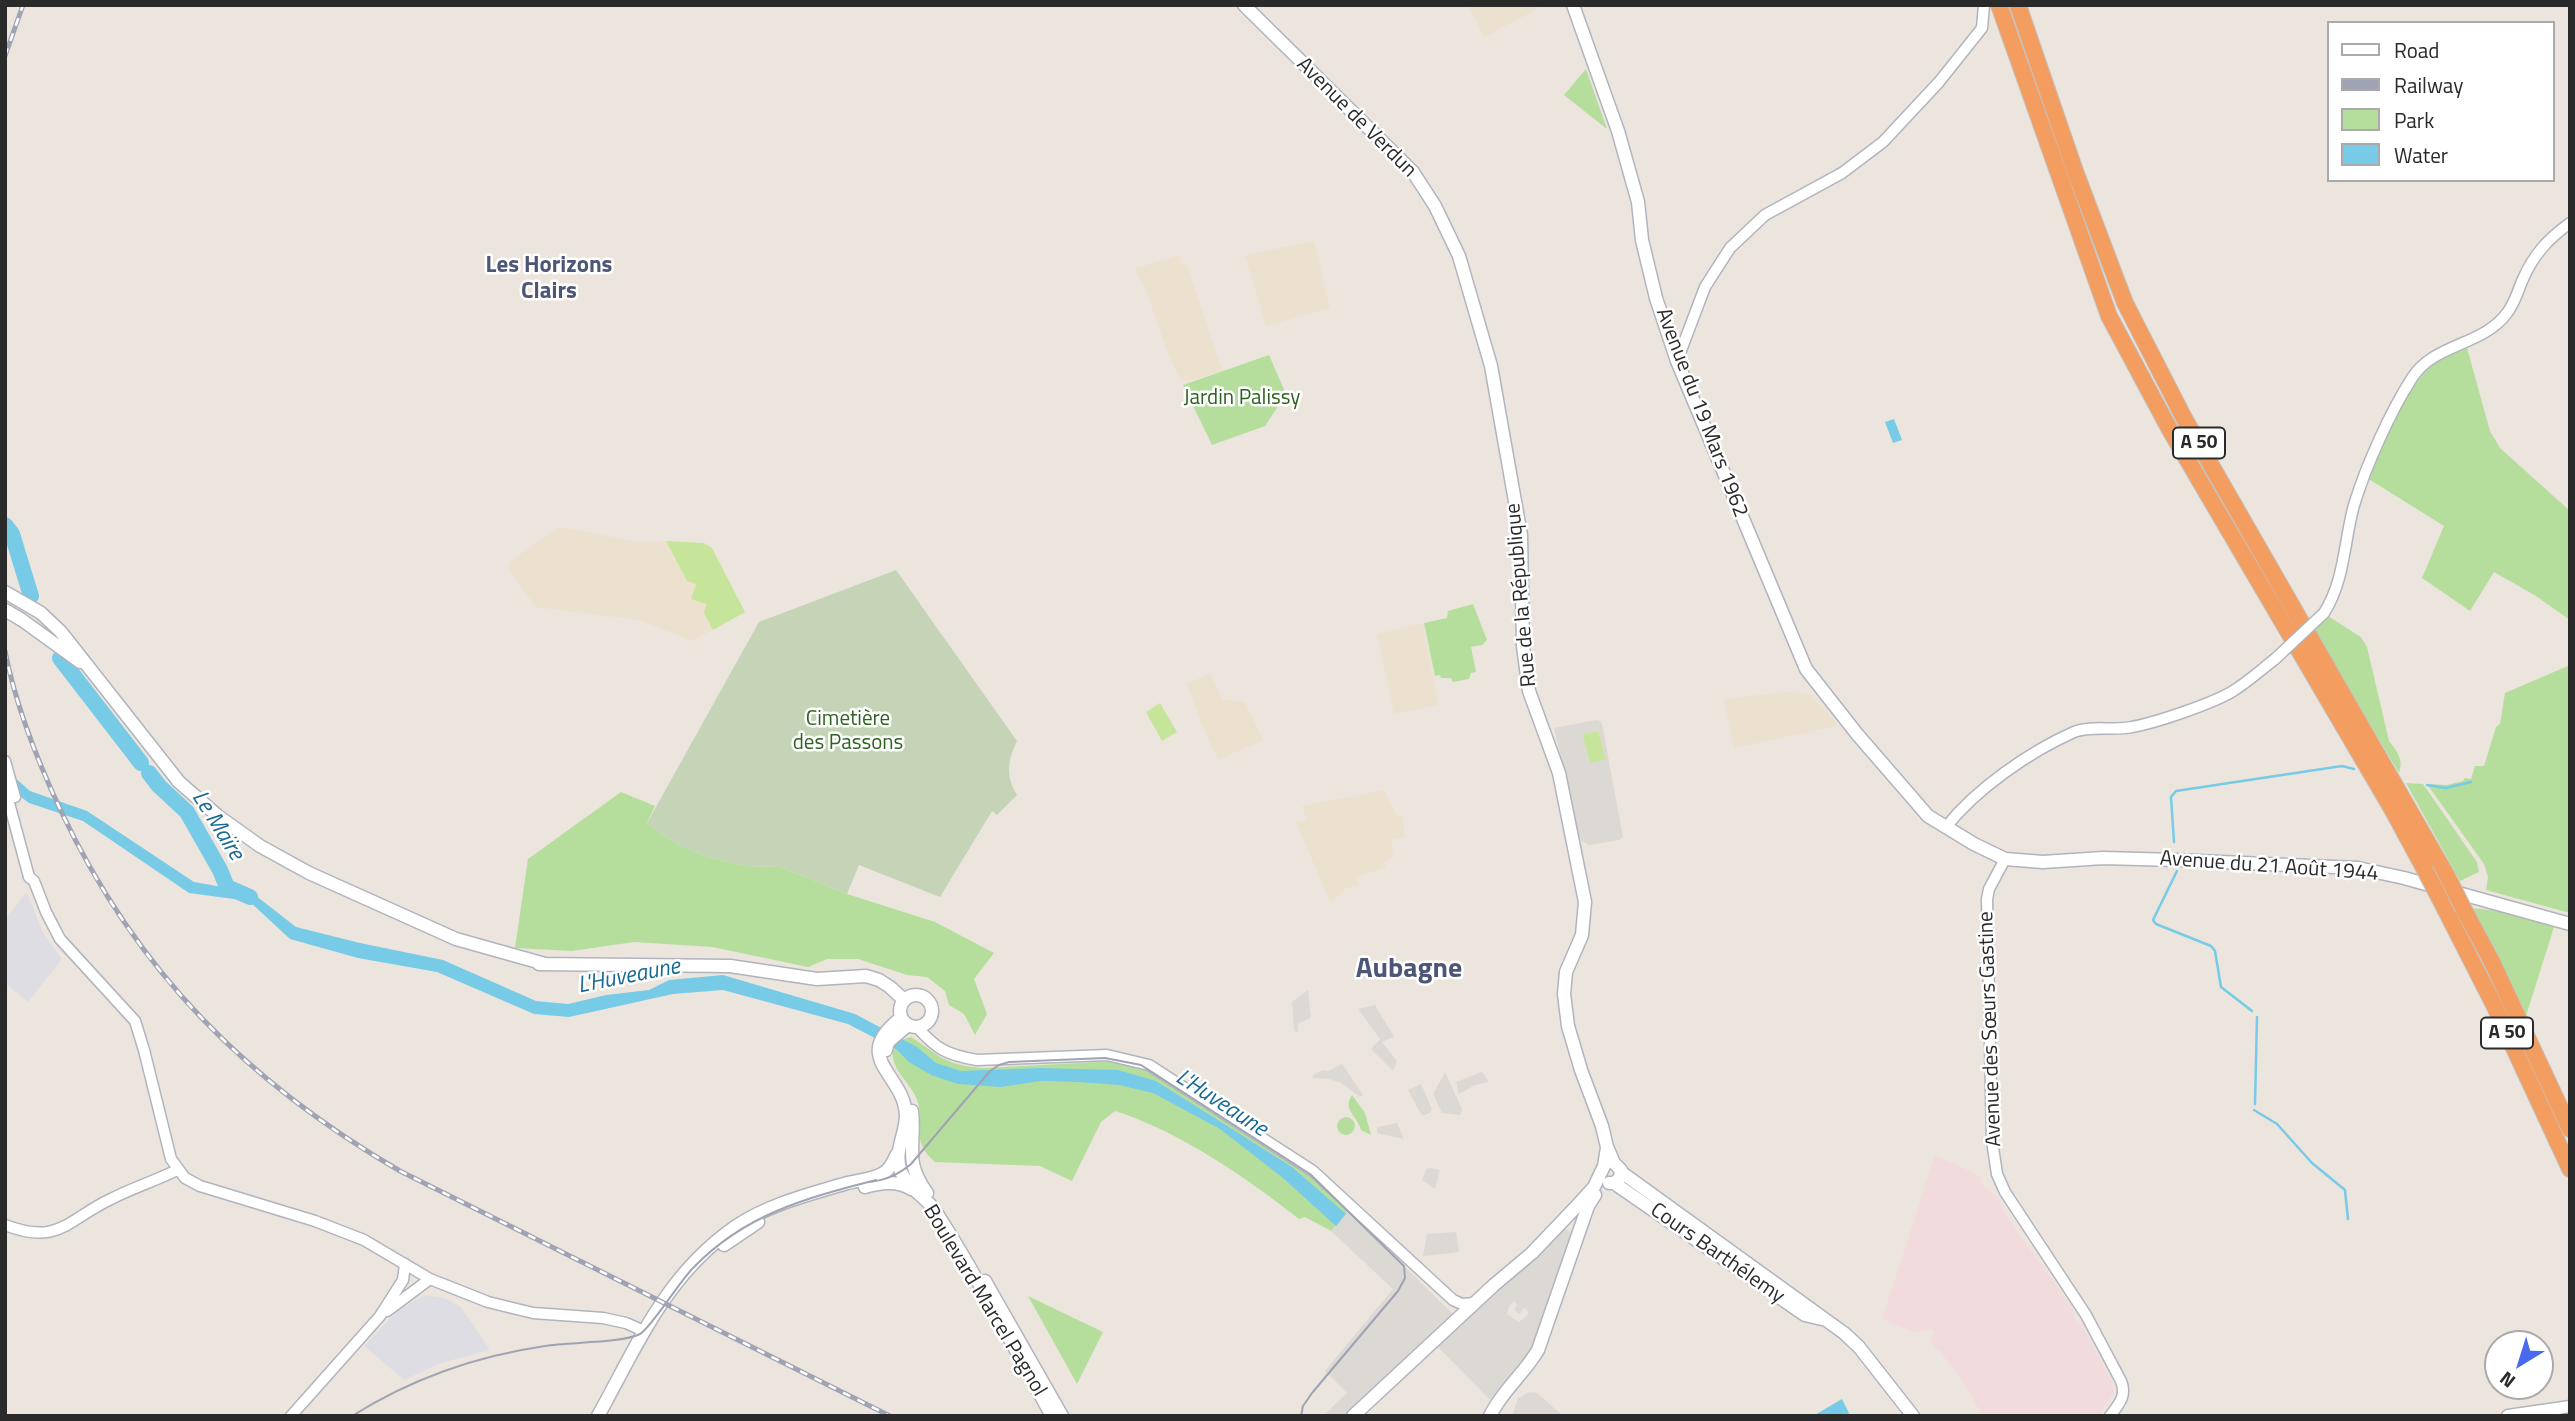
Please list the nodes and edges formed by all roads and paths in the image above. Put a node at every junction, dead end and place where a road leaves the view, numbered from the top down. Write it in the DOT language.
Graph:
graph roads {
  1 [pos="1244,5"];
  2 [pos="1573,5"];
  3 [pos="1984,5"];
  4 [pos="1999,5"];
  5 [pos="2018,5"];
  6 [pos="2570,223"];
  7 [pos="1680,357"];
  8 [pos="1506,445"];
  9 [pos="5,592"];
  10 [pos="5,610"];
  11 [pos="92,671"];
  12 [pos="5,761"];
  13 [pos="5,788"];
  14 [pos="1946,827"];
  15 [pos="2005,859"];
  16 [pos="34,881"];
  17 [pos="2570,924"];
  18 [pos="904,1000"];
  19 [pos="909,1024"];
  20 [pos="2570,1129"];
  21 [pos="907,1168"];
  22 [pos="2570,1169"];
  23 [pos="177,1170"];
  24 [pos="1610,1173"];
  25 [pos="887,1177"];
  26 [pos="1559,1223"];
  27 [pos="5,1225"];
  28 [pos="1578,1238"];
  29 [pos="405,1264"];
  30 [pos="430,1279"];
  31 [pos="1475,1303"];
  32 [pos="657,1312"];
  33 [pos="380,1316"];
  34 [pos="1822,1319"];
  35 [pos="644,1331"];
  36 [pos="2570,1407"];
  37 [pos="600,1411"];
  38 [pos="1355,1415"];
  39 [pos="291,1416"];
  40 [pos="1052,1416"];
  41 [pos="1062,1416"];
  42 [pos="1490,1416"];
  43 [pos="1913,1416"];
  44 [pos="2110,1416"];
  45 [pos="2508,1416"];
  1 -- 8 [label="main road, Avenue de Verdun"];
  2 -- 7 [label="main road, Avenue du 19 Mars 1962"];
  3 -- 7 [label="street"];
  4 -- 22 [label="highway, A 50, bridge"];
  5 -- 20 [label="highway, A 50, bridge"];
  6 -- 14 [label="street, bridge"];
  7 -- 14 [label="main road, Avenue du 19 Mars 1962"];
  8 -- 24 [label="main road, Rue de la République"];
  9 -- 11 [label="main road"];
  10 -- 11 [label="main road"];
  11 -- 18 [label="main road"];
  12 -- 16 [label="street"];
  13 -- 16 [label="street"];
  14 -- 15 [label="main road, Avenue du 19 Mars 1962"];
  15 -- 17 [label="main road, Avenue du 21 Août 1944"];
  15 -- 44 [label="street, Avenue des Sœurs Gastine"];
  16 -- 23 [label="street"];
  18 -- 19 [label="main road"];
  18 -- 19 [label="main road"];
  19 -- 21 [label="main road"];
  19 -- 31 [label="street"];
  21 -- 25 [label="main road"];
  21 -- 25 [label="main road"];
  21 -- 25 [label="main road"];
  21 -- 40 [label="main road, Boulevard Marcel Pagnol"];
  21 -- 41 [label="main road, Boulevard Marcel Pagnol"];
  23 -- 27 [label="street"];
  23 -- 29 [label="street"];
  24 -- 26 [label="main road"];
  24 -- 28 [label="main road"];
  24 -- 34 [label="main road"];
  24 -- 34 [label="main road, Cours Barthélemy"];
  25 -- 32 [label="main road"];
  25 -- 32 [label="main road"];
  26 -- 28 [label="main road"];
  26 -- 31 [label="main road"];
  28 -- 42 [label="main road"];
  29 -- 30 [label="street"];
  29 -- 33 [label="street"];
  30 -- 33 [label="street"];
  30 -- 35 [label="street"];
  31 -- 38 [label="main road"];
  32 -- 35 [label="main road"];
  33 -- 39 [label="street"];
  34 -- 43 [label="main road"];
  35 -- 37 [label="main road"];
  36 -- 45 [label="main road"];
}
